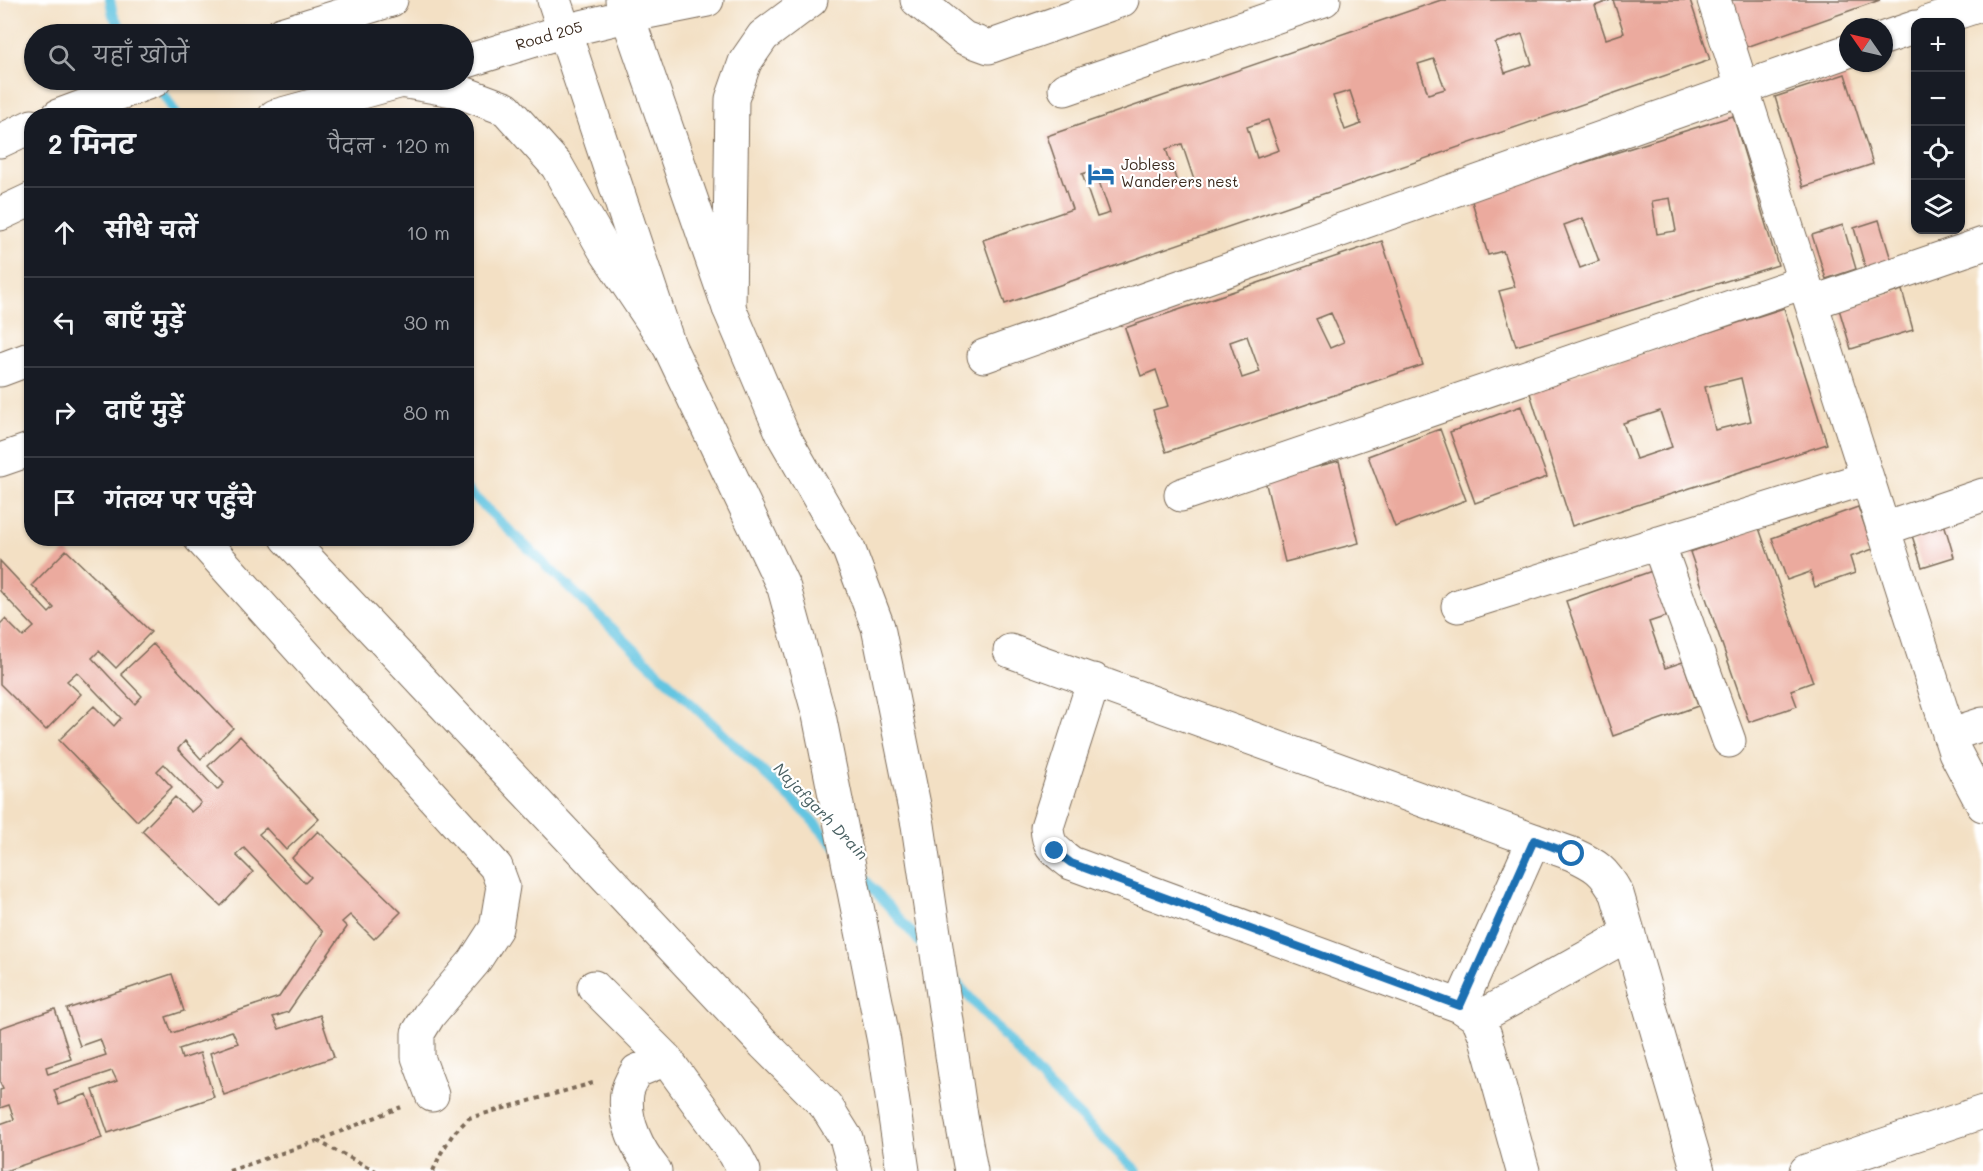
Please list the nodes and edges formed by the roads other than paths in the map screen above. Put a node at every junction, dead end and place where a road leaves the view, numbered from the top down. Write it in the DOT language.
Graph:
graph roads {
  1 [pos="391,0"];
  2 [pos="554,0"];
  3 [pos="707,0"];
  4 [pos="811,0"];
  5 [pos="917,0"];
  6 [pos="1122,0"];
  7 [pos="1324,0"];
  8 [pos="1714,0"];
  9 [pos="1983,3"];
  10 [pos="624,8"];
  11 [pos="1940,18"];
  12 [pos="313,24"];
  13 [pos="1911,29"];
  14 [pos="564,31"];
  15 [pos="1893,35"];
  16 [pos="1839,54"];
  17 [pos="474,59"];
  18 [pos="1742,88"];
  19 [pos="1065,89"];
  20 [pos="128,90"];
  21 [pos="367,90"];
  22 [pos="453,90"];
  23 [pos="80,108"];
  24 [pos="303,108"];
  25 [pos="24,130"];
  26 [pos="0,141"];
  27 [pos="24,203"];
  28 [pos="0,214"];
  29 [pos="1983,244"];
  30 [pos="1808,293"];
  31 [pos="729,308"];
  32 [pos="669,346"];
  33 [pos="984,356"];
  34 [pos="24,361"];
  35 [pos="0,370"];
  36 [pos="24,452"];
  37 [pos="0,460"];
  38 [pos="1867,478"];
  39 [pos="1181,495"];
  40 [pos="1983,495"];
  41 [pos="1884,529"];
  42 [pos="1658,543"];
  43 [pos="207,546"];
  44 [pos="295,546"];
  45 [pos="1458,606"];
  46 [pos="1010,651"];
  47 [pos="1094,680"];
  48 [pos="1983,724"];
  49 [pos="1949,735"];
  50 [pos="1729,741"];
  51 [pos="1983,805"];
  52 [pos="1534,840"];
  53 [pos="1629,934"];
  54 [pos="594,987"];
  55 [pos="1469,1012"];
  56 [pos="651,1065"];
  57 [pos="432,1095"];
  58 [pos="1983,1112"];
  59 [pos="655,1171"];
  60 [pos="744,1171"];
  61 [pos="855,1171"];
  62 [pos="903,1171"];
  63 [pos="971,1171"];
  64 [pos="1522,1171"];
  65 [pos="1698,1171"];
  66 [pos="1806,1171"];
  1 -- 12 [label="street"];
  2 -- 14 [label="street"];
  3 -- 10 [label="street, Road 205"];
  4 -- 31 [label="street"];
  5 -- 6 [label="street"];
  7 -- 19 [label="street"];
  8 -- 18 [label="street"];
  9 -- 11 [label="street"];
  10 -- 14 [label="street, Road 205"];
  10 -- 31 [label="street"];
  13 -- 15 [label="street"];
  14 -- 17 [label="street, Road 205"];
  14 -- 32 [label="street"];
  16 -- 18 [label="street"];
  18 -- 30 [label="street"];
  18 -- 33 [label="street"];
  20 -- 23 [label="street"];
  21 -- 24 [label="street"];
  22 -- 32 [label="street"];
  25 -- 26 [label="street"];
  27 -- 28 [label="street"];
  29 -- 30 [label="street"];
  30 -- 38 [label="street"];
  30 -- 39 [label="street"];
  31 -- 63 [label="street"];
  32 -- 62 [label="street"];
  34 -- 35 [label="street"];
  36 -- 37 [label="street"];
  38 -- 41 [label="street"];
  38 -- 42 [label="street"];
  40 -- 41 [label="street"];
  41 -- 49 [label="street"];
  42 -- 45 [label="street"];
  42 -- 50 [label="street"];
  43 -- 57 [label="street"];
  44 -- 61 [label="street"];
  46 -- 47 [label="street"];
  47 -- 52 [label="street"];
  47 -- 55 [label="street"];
  48 -- 49 [label="street"];
  49 -- 51 [label="street"];
  52 -- 53 [label="street"];
  52 -- 55 [label="street"];
  53 -- 55 [label="street"];
  53 -- 65 [label="street"];
  54 -- 56 [label="street"];
  55 -- 64 [label="street"];
  56 -- 59 [label="street"];
  56 -- 60 [label="street"];
  58 -- 66 [label="street"];
}
